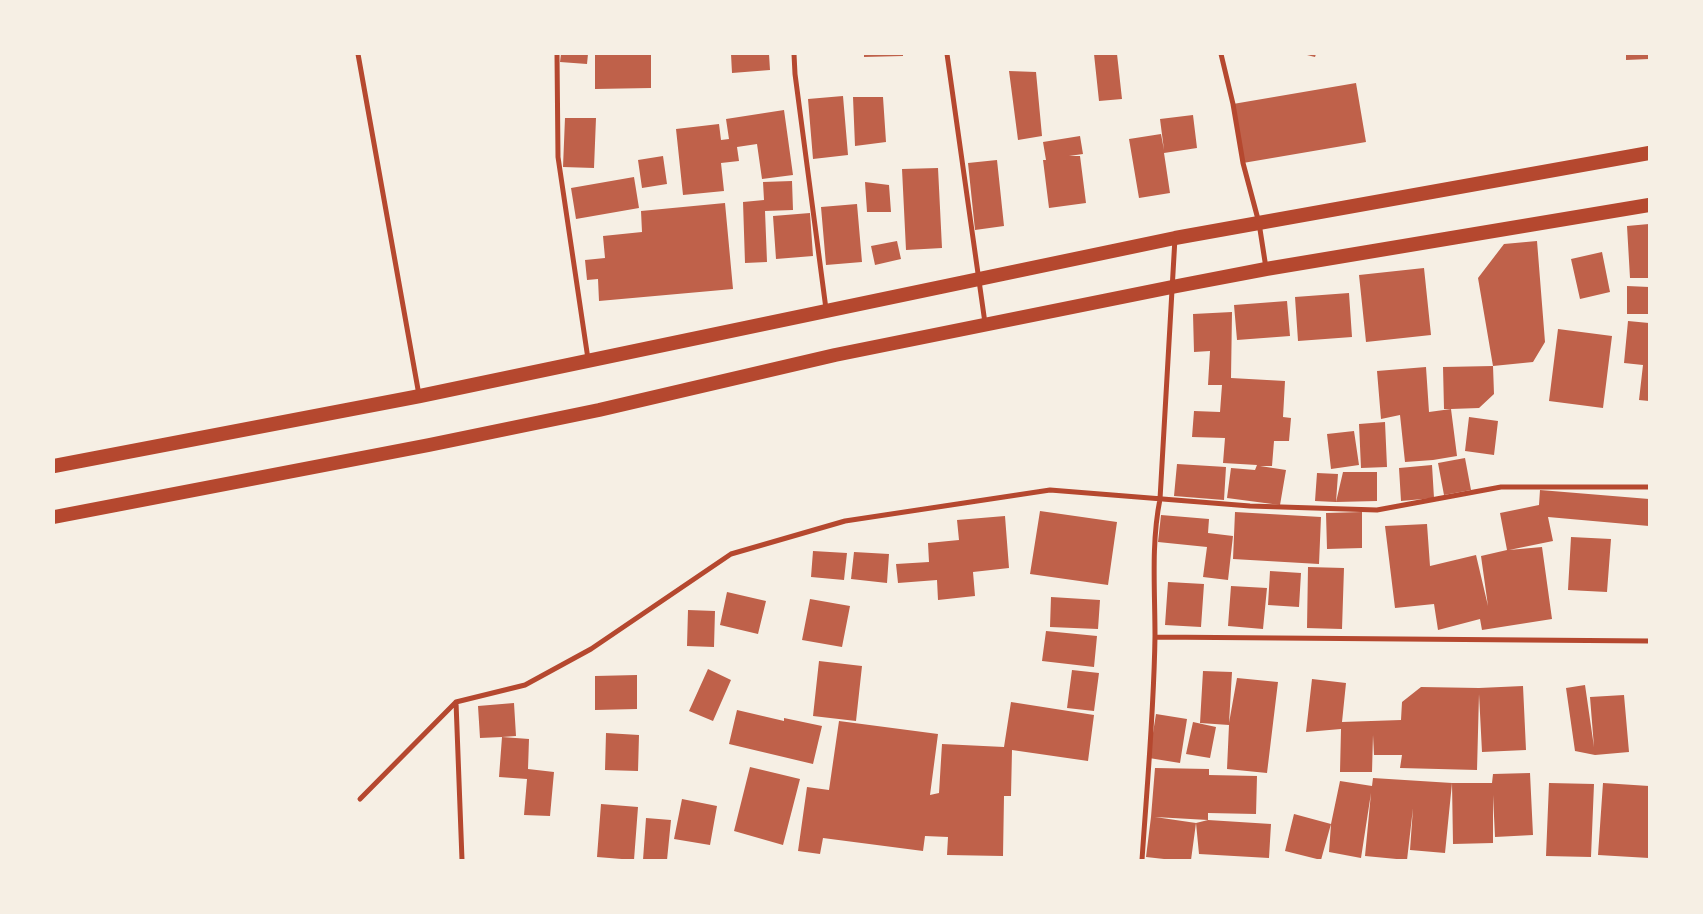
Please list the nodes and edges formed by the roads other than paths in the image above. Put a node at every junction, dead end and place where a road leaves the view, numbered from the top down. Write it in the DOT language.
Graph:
graph roads {
  1 [pos="358,54"];
  2 [pos="557,54"];
  3 [pos="794,54"];
  4 [pos="947,54"];
  5 [pos="1221,54"];
  6 [pos="1649,153"];
  7 [pos="1649,204"];
  8 [pos="1259,223"];
  9 [pos="1175,238"];
  10 [pos="1266,269"];
  11 [pos="978,279"];
  12 [pos="1172,287"];
  13 [pos="826,311"];
  14 [pos="985,325"];
  15 [pos="588,361"];
  16 [pos="420,396"];
  17 [pos="54,466"];
  18 [pos="1649,487"];
  19 [pos="1160,499"];
  20 [pos="54,517"];
  21 [pos="1155,637"];
  22 [pos="1649,641"];
  23 [pos="456,702"];
  24 [pos="360,799"];
  25 [pos="462,860"];
  26 [pos="1142,860"];
  1 -- 16 [label="street"];
  2 -- 15 [label="street"];
  3 -- 13 [label="street"];
  4 -- 11 [label="street"];
  5 -- 8 [label="street"];
  6 -- 8 [label="highway"];
  7 -- 10 [label="highway"];
  8 -- 9 [label="highway"];
  8 -- 10 [label="street"];
  9 -- 11 [label="highway"];
  9 -- 12 [label="street"];
  10 -- 12 [label="highway"];
  11 -- 13 [label="highway"];
  11 -- 14 [label="street"];
  12 -- 14 [label="highway"];
  12 -- 19 [label="street"];
  13 -- 15 [label="highway"];
  14 -- 20 [label="highway"];
  15 -- 16 [label="highway"];
  16 -- 17 [label="highway"];
  18 -- 19 [label="street"];
  19 -- 21 [label="street"];
  19 -- 23 [label="street"];
  21 -- 22 [label="street"];
  21 -- 26 [label="street"];
  23 -- 24 [label="street"];
  23 -- 25 [label="street"];
}
